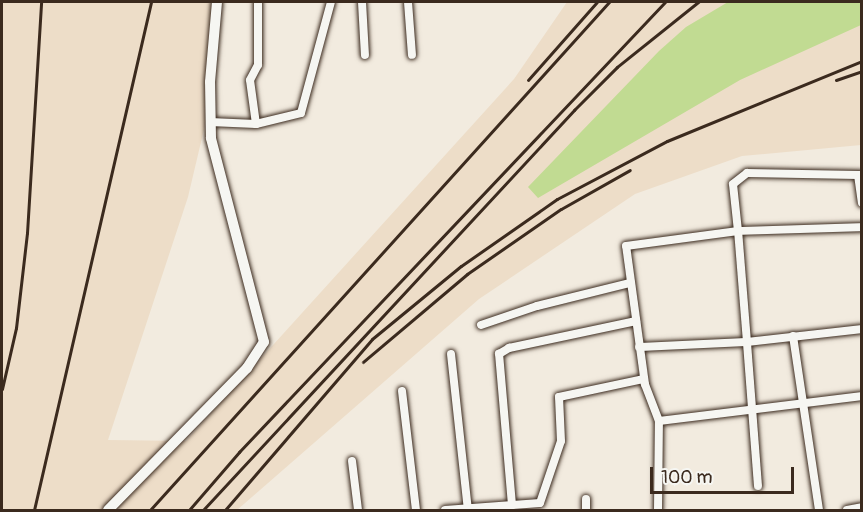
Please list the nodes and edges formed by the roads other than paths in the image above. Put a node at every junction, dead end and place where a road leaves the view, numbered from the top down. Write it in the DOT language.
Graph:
graph roads {
  1 [pos="217,2"];
  2 [pos="258,2"];
  3 [pos="332,2"];
  4 [pos="362,2"];
  5 [pos="408,2"];
  6 [pos="365,55"];
  7 [pos="412,55"];
  8 [pos="210,122"];
  9 [pos="256,124"];
  10 [pos="860,175"];
  11 [pos="861,203"];
  12 [pos="861,227"];
  13 [pos="738,231"];
  14 [pos="630,284"];
  15 [pos="636,321"];
  16 [pos="481,325"];
  17 [pos="861,329"];
  18 [pos="793,336"];
  19 [pos="747,342"];
  20 [pos="639,347"];
  21 [pos="451,354"];
  22 [pos="644,379"];
  23 [pos="402,391"];
  24 [pos="861,396"];
  25 [pos="802,404"];
  26 [pos="753,410"];
  27 [pos="659,421"];
  28 [pos="352,461"];
  29 [pos="758,486"];
  30 [pos="586,499"];
  31 [pos="512,505"];
  32 [pos="861,507"];
  33 [pos="468,509"];
  34 [pos="108,510"];
  35 [pos="358,510"];
  36 [pos="416,510"];
  37 [pos="445,510"];
  38 [pos="586,510"];
  39 [pos="658,510"];
  40 [pos="819,510"];
  41 [pos="847,510"];
  1 -- 8 [label="street"];
  2 -- 9 [label="street"];
  3 -- 9 [label="street"];
  4 -- 6 [label="street"];
  5 -- 7 [label="street"];
  8 -- 9 [label="street"];
  8 -- 34 [label="street"];
  10 -- 11 [label="street"];
  10 -- 13 [label="street"];
  12 -- 13 [label="street"];
  13 -- 14 [label="street"];
  13 -- 19 [label="street"];
  14 -- 15 [label="street"];
  14 -- 16 [label="street"];
  15 -- 20 [label="street"];
  15 -- 31 [label="street"];
  17 -- 18 [label="street"];
  18 -- 19 [label="street"];
  18 -- 25 [label="street"];
  19 -- 20 [label="street"];
  19 -- 26 [label="street"];
  20 -- 22 [label="street"];
  21 -- 33 [label="street"];
  22 -- 27 [label="street"];
  22 -- 31 [label="street"];
  23 -- 36 [label="street"];
  24 -- 25 [label="street"];
  25 -- 26 [label="street"];
  25 -- 40 [label="street"];
  26 -- 27 [label="street"];
  26 -- 29 [label="street"];
  27 -- 39 [label="street"];
  28 -- 35 [label="street"];
  30 -- 38 [label="street"];
  31 -- 33 [label="street"];
  32 -- 41 [label="street"];
  33 -- 37 [label="street"];
}
